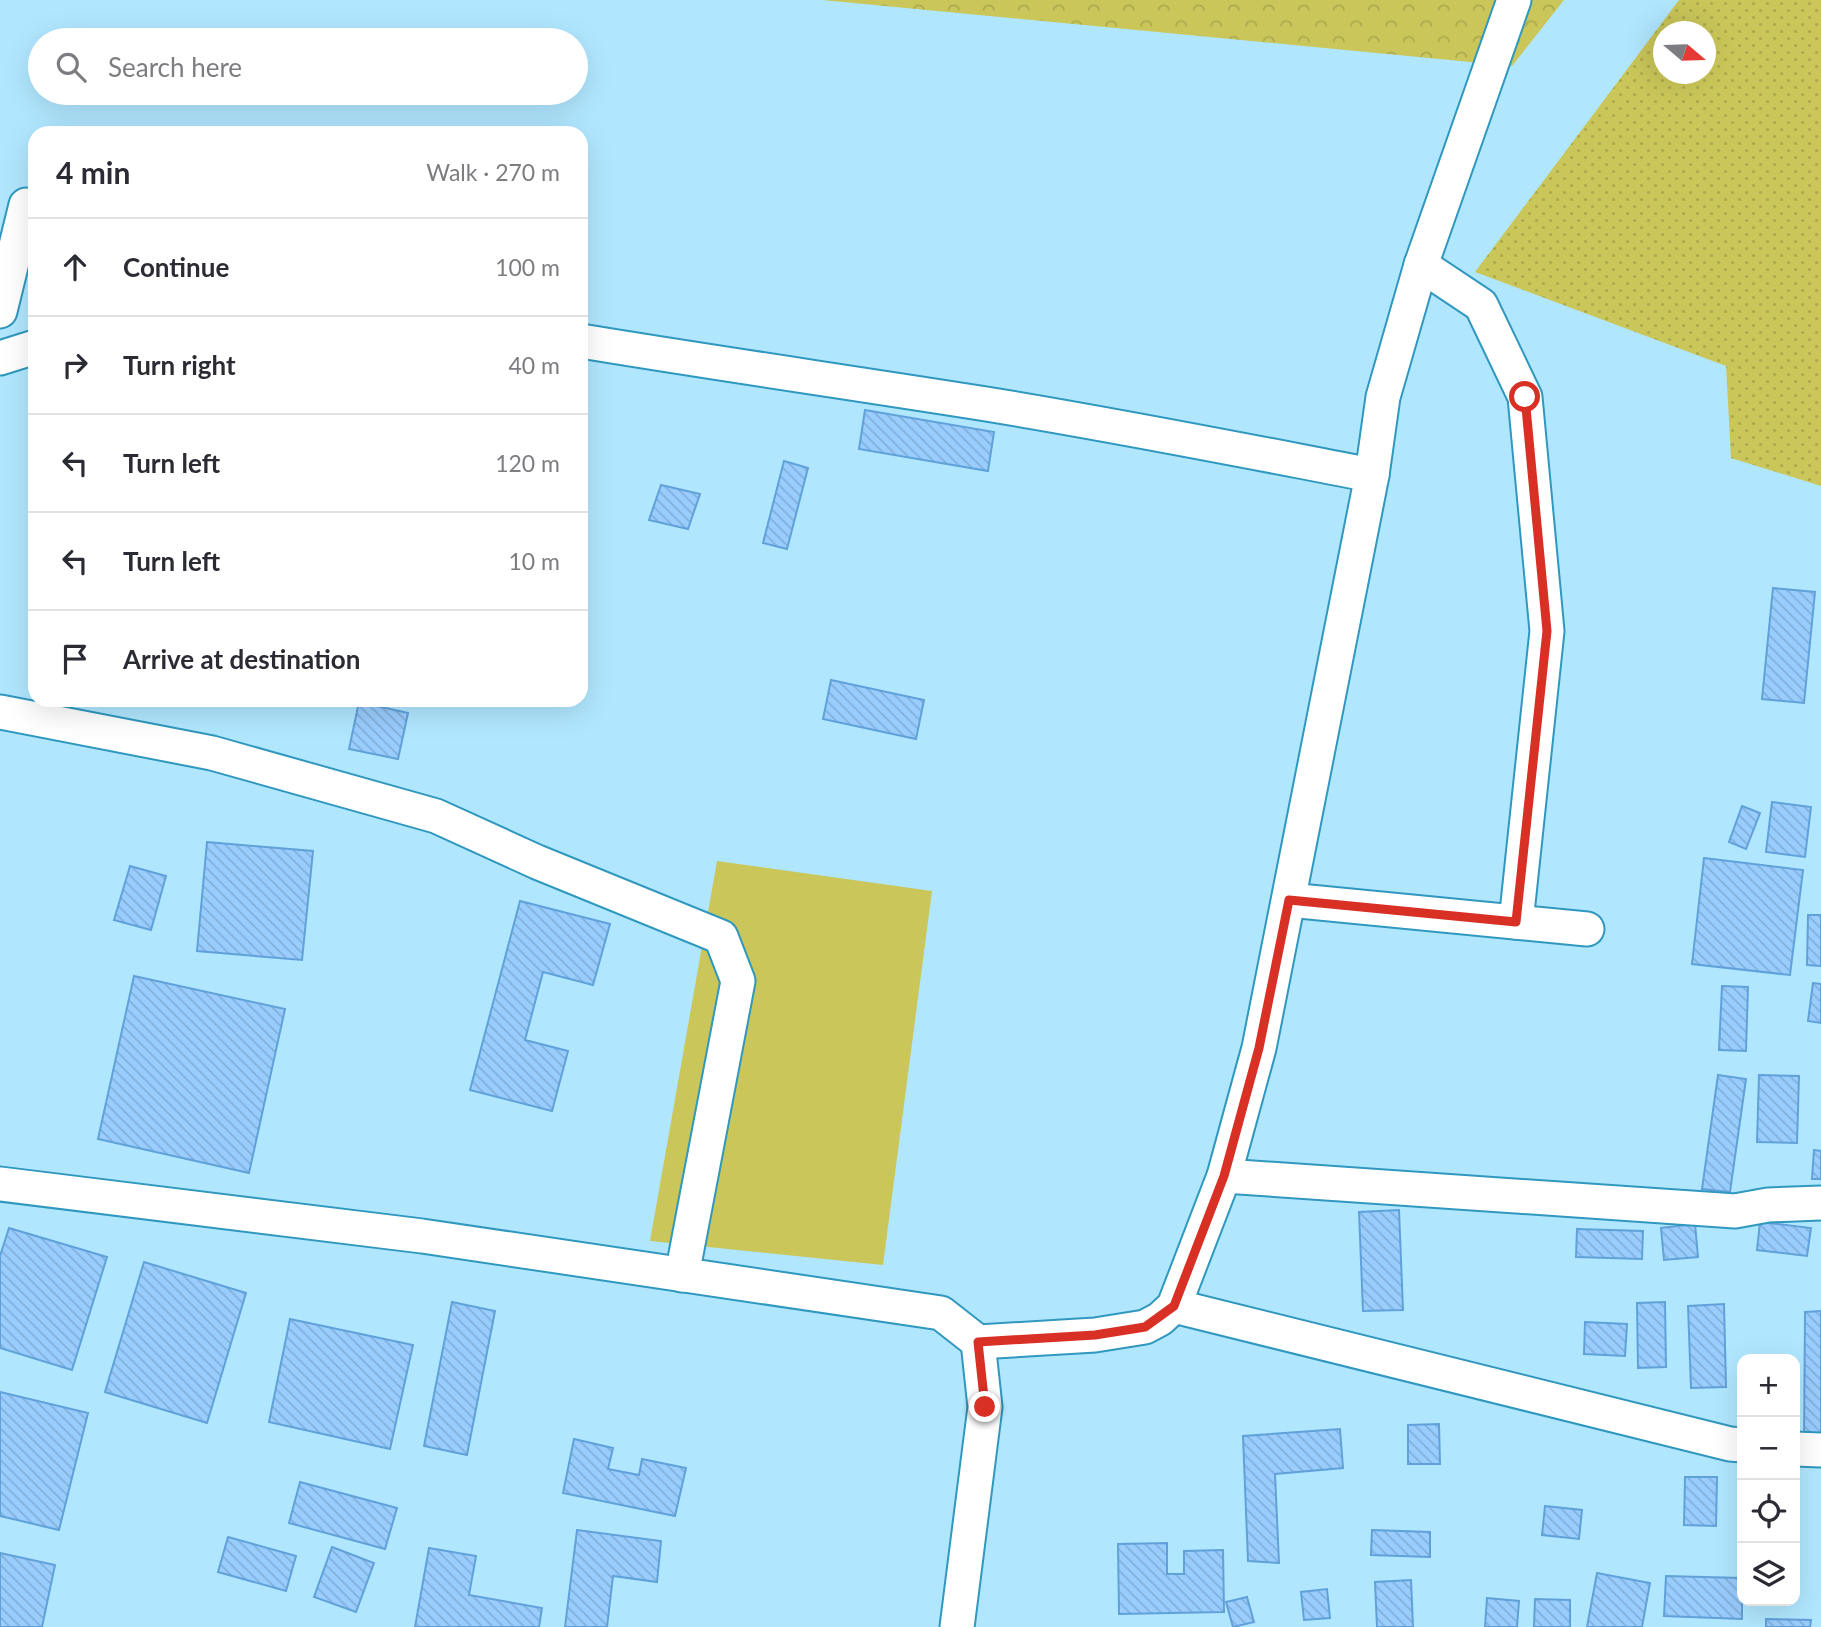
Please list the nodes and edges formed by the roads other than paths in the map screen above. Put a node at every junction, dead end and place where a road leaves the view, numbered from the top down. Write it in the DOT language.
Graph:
graph roads {
  1 [pos="1514,0"];
  2 [pos="26,205"];
  3 [pos="1422,265"];
  4 [pos="0,311"];
  5 [pos="588,342"];
  6 [pos="28,349"];
  7 [pos="0,358"];
  8 [pos="1372,475"];
  9 [pos="0,712"];
  10 [pos="1289,900"];
  11 [pos="1516,922"];
  12 [pos="1587,929"];
  13 [pos="1224,1176"];
  14 [pos="0,1184"];
  15 [pos="1821,1203"];
  16 [pos="682,1275"];
  17 [pos="1174,1306"];
  18 [pos="978,1342"];
  19 [pos="1737,1445"];
  20 [pos="1800,1448"];
  21 [pos="1821,1450"];
  22 [pos="957,1627"];
  1 -- 3 [label="street"];
  2 -- 4 [label="street"];
  3 -- 8 [label="street"];
  3 -- 11 [label="street"];
  5 -- 8 [label="street"];
  6 -- 7 [label="street"];
  8 -- 10 [label="street"];
  9 -- 16 [label="street"];
  10 -- 11 [label="street"];
  10 -- 13 [label="street"];
  11 -- 12 [label="street"];
  13 -- 15 [label="street"];
  13 -- 17 [label="street"];
  14 -- 16 [label="street"];
  16 -- 18 [label="street"];
  17 -- 18 [label="street"];
  17 -- 19 [label="street"];
  18 -- 22 [label="street"];
  20 -- 21 [label="street"];
}
